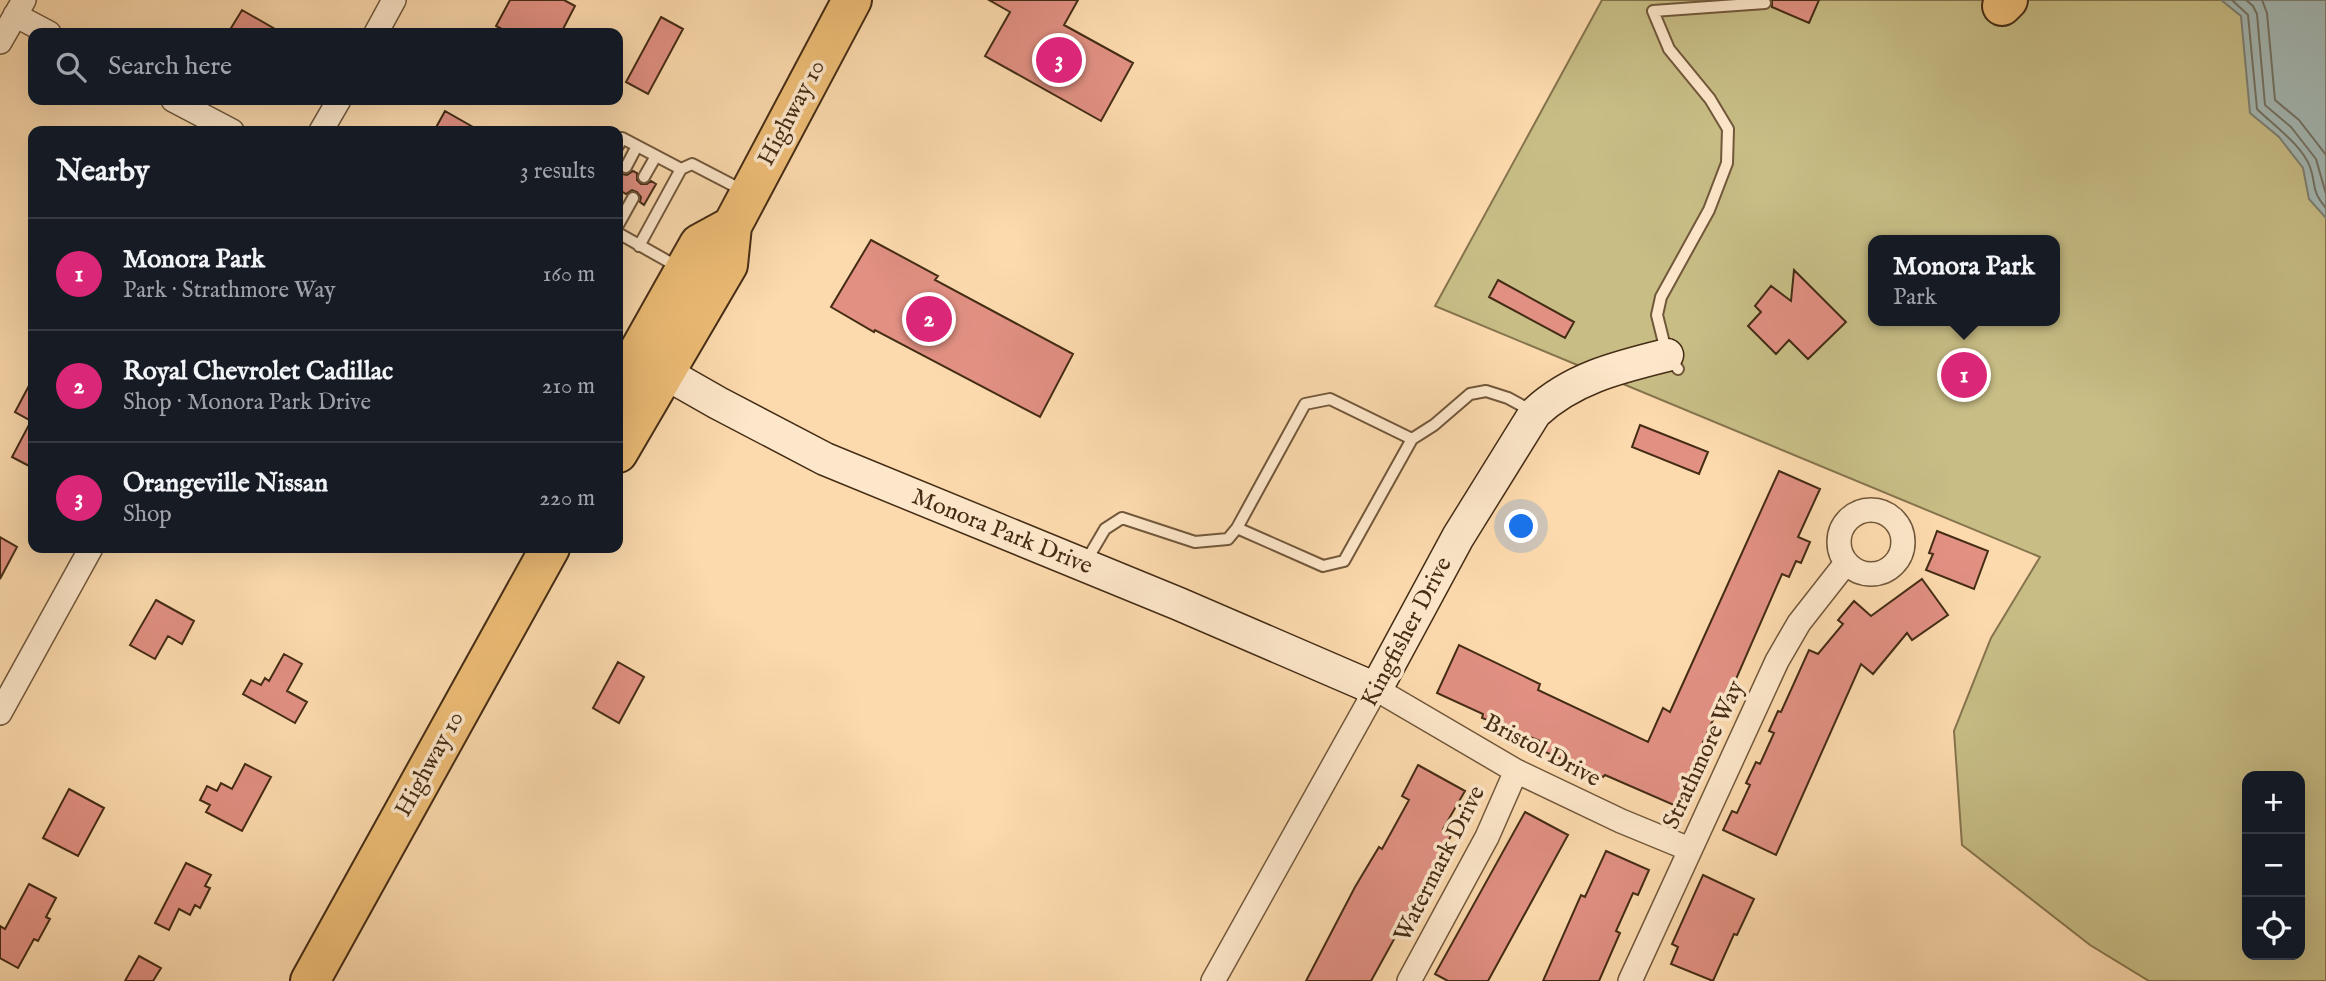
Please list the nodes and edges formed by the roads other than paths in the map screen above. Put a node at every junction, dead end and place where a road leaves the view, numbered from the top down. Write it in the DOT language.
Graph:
graph roads {
  1 [pos="394,0"];
  2 [pos="852,0"];
  3 [pos="1765,3"];
  4 [pos="20,8"];
  5 [pos="43,28"];
  6 [pos="379,28"];
  7 [pos="0,42"];
  8 [pos="183,105"];
  9 [pos="336,105"];
  10 [pos="222,126"];
  11 [pos="324,126"];
  12 [pos="623,139"];
  13 [pos="637,146"];
  14 [pos="656,156"];
  15 [pos="626,167"];
  16 [pos="681,169"];
  17 [pos="644,177"];
  18 [pos="633,198"];
  19 [pos="741,210"];
  20 [pos="623,216"];
  21 [pos="623,236"];
  22 [pos="639,246"];
  23 [pos="684,270"];
  24 [pos="1672,362"];
  25 [pos="634,366"];
  26 [pos="1535,413"];
  27 [pos="623,426"];
  28 [pos="1412,439"];
  29 [pos="1237,528"];
  30 [pos="88,553"];
  31 [pos="547,553"];
  32 [pos="1846,564"];
  33 [pos="1084,566"];
  34 [pos="1376,689"];
  35 [pos="0,713"];
  36 [pos="1516,771"];
  37 [pos="1689,849"];
  38 [pos="310,981"];
  39 [pos="1213,981"];
  40 [pos="1409,981"];
  41 [pos="1630,981"];
  1 -- 6 [label="street"];
  2 -- 19 [label="highway, Highway 10"];
  3 -- 24 [label="lane"];
  4 -- 5 [label="street"];
  4 -- 7 [label="street"];
  8 -- 10 [label="street"];
  9 -- 11 [label="street"];
  12 -- 13 [label="lane"];
  13 -- 14 [label="lane"];
  13 -- 15 [label="lane"];
  14 -- 16 [label="lane"];
  14 -- 17 [label="lane"];
  16 -- 19 [label="lane"];
  16 -- 22 [label="lane"];
  18 -- 20 [label="lane"];
  19 -- 23 [label="highway, Highway 10"];
  19 -- 25 [label="highway, Highway 10"];
  21 -- 22 [label="lane"];
  22 -- 23 [label="lane"];
  23 -- 25 [label="highway, Highway 10"];
  24 -- 26 [label="street, Kingfisher Drive"];
  25 -- 27 [label="highway, Highway 10"];
  25 -- 33 [label="street, Monora Park Drive"];
  26 -- 28 [label="lane"];
  26 -- 34 [label="street, Kingfisher Drive"];
  28 -- 29 [label="lane"];
  28 -- 29 [label="lane"];
  29 -- 33 [label="lane"];
  30 -- 35 [label="street"];
  31 -- 38 [label="highway, Highway 10"];
  32 -- 37 [label="street, Strathmore Way"];
  33 -- 34 [label="street, Monora Park Drive"];
  34 -- 36 [label="street, Bristol Drive"];
  34 -- 39 [label="street, Kingfisher Drive"];
  36 -- 37 [label="street, Bristol Drive"];
  36 -- 40 [label="street, Watermark Drive"];
  37 -- 41 [label="street, Strathmore Way"];
}
